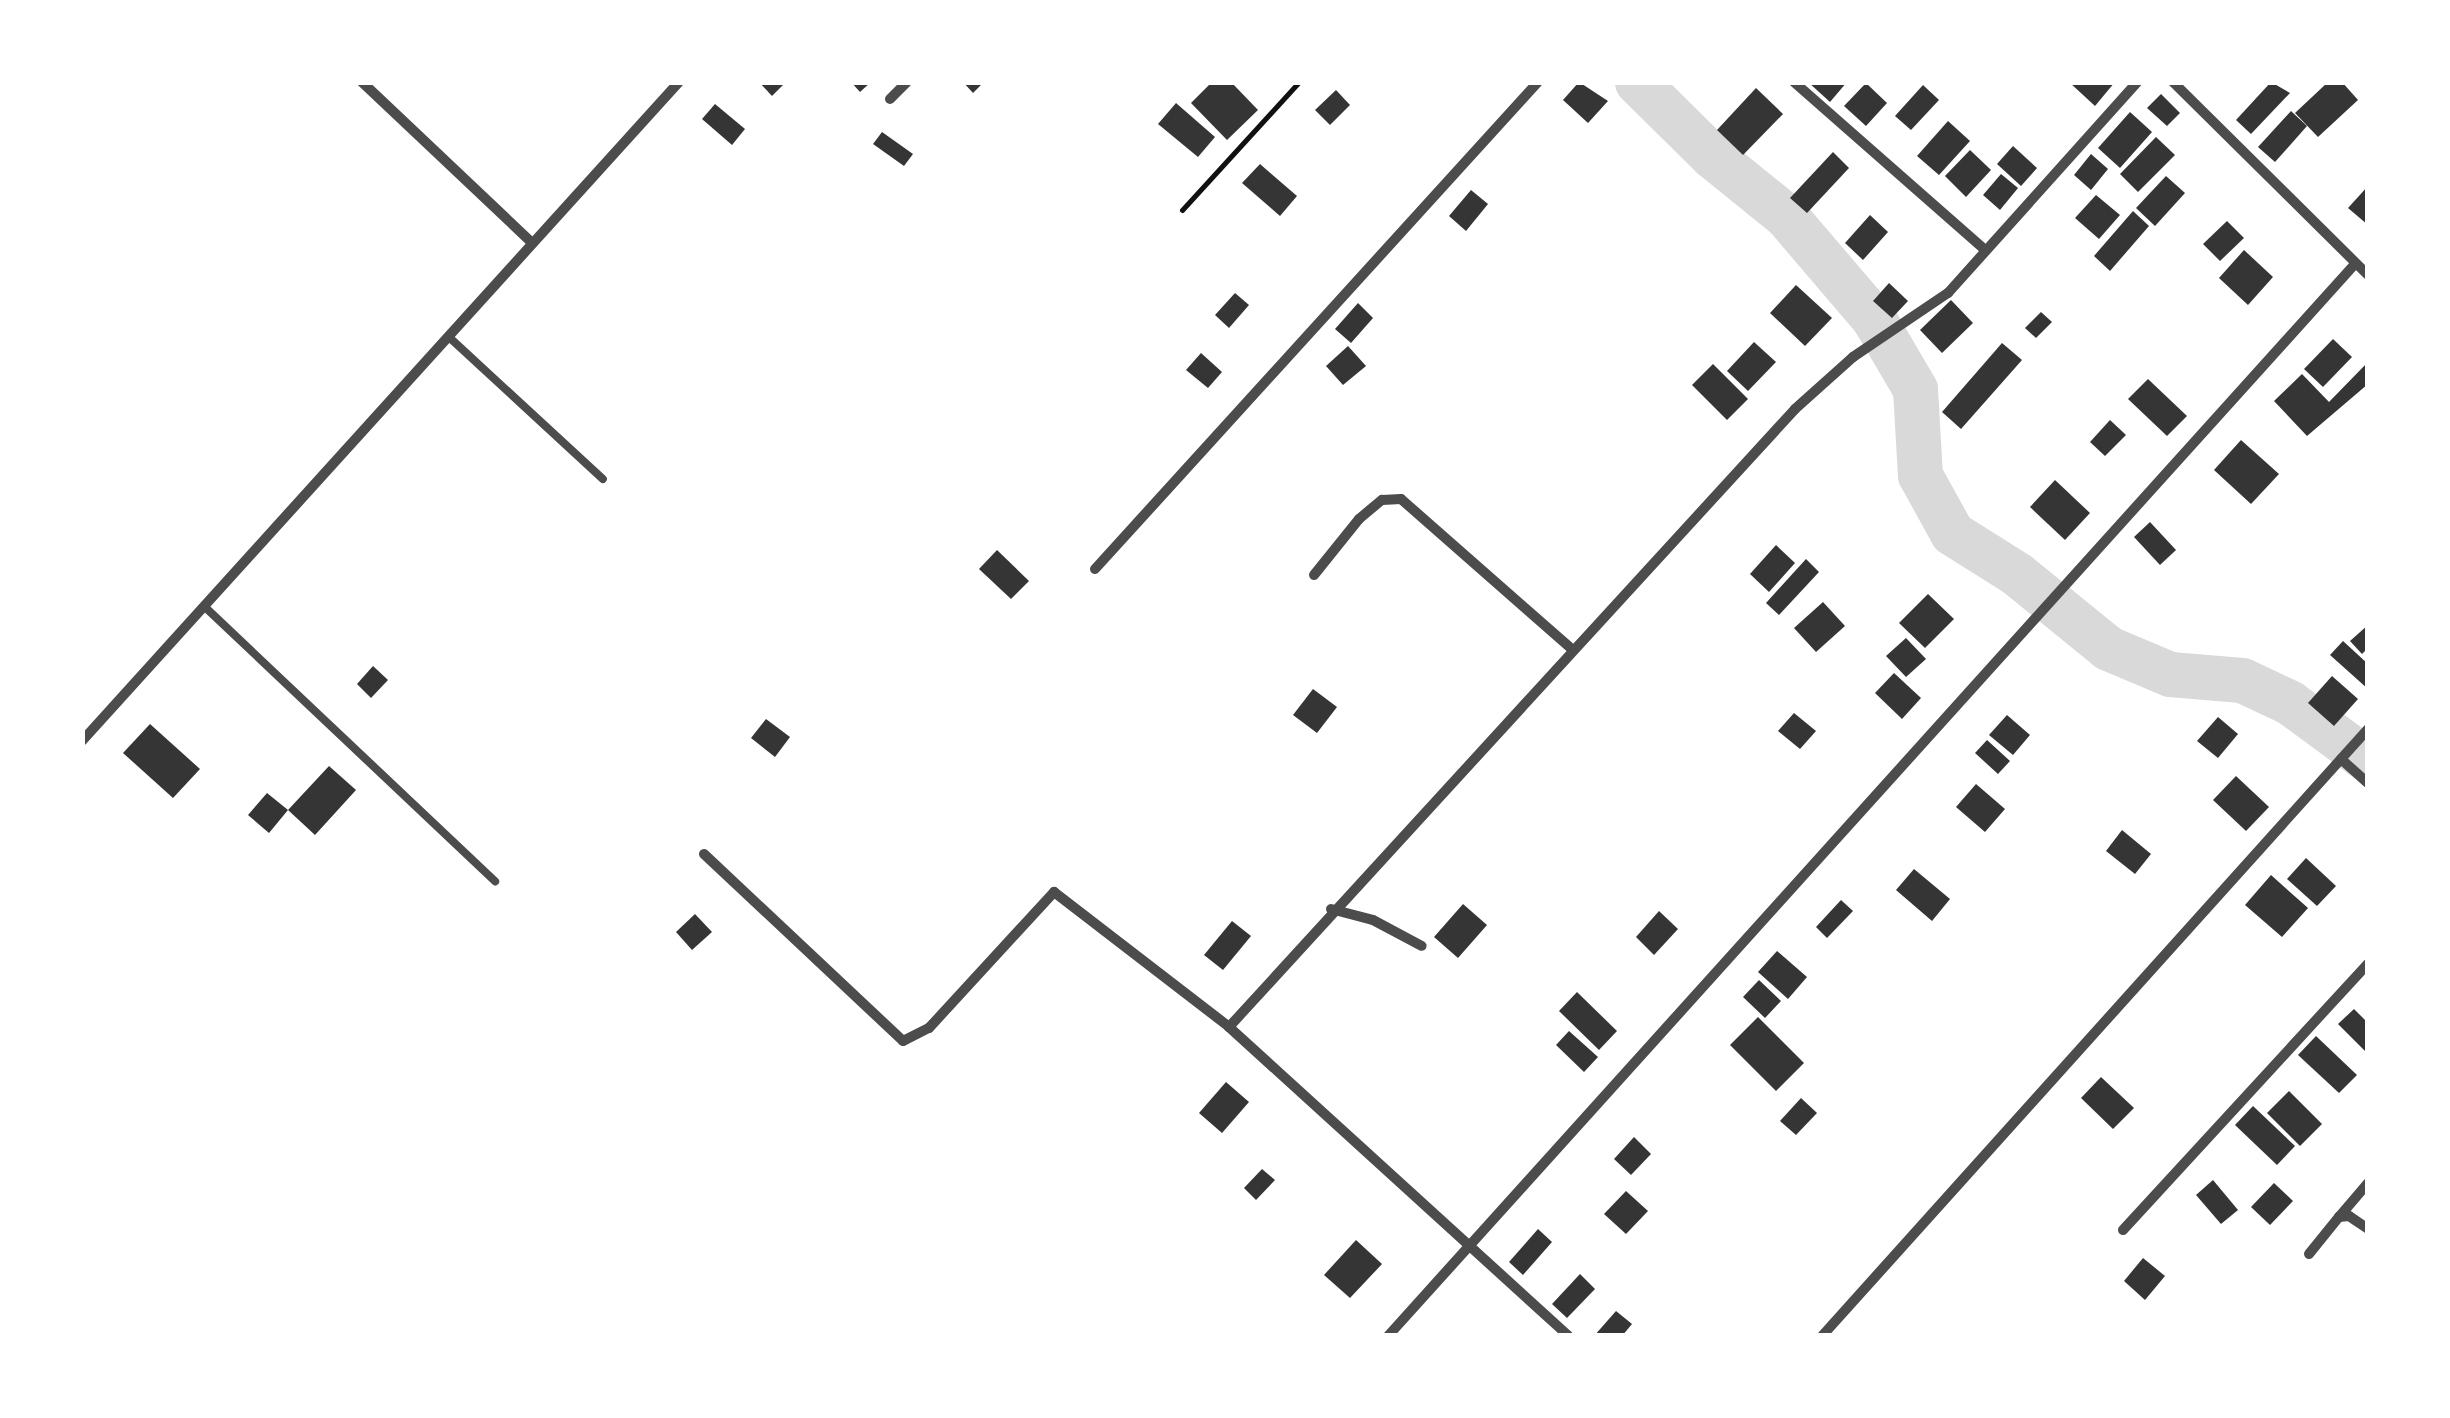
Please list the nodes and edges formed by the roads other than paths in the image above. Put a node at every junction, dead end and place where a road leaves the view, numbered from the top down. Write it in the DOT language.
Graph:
graph roads {
  1 [pos="362,82"];
  2 [pos="679,82"];
  3 [pos="907,82"];
  4 [pos="1538,82"];
  5 [pos="1794,82"];
  6 [pos="2137,82"];
  7 [pos="2174,83"];
  8 [pos="890,99"];
  9 [pos="532,243"];
  10 [pos="1984,249"];
  11 [pos="2355,264"];
  12 [pos="2368,276"];
  13 [pos="450,338"];
  14 [pos="602,479"];
  15 [pos="1094,569"];
  16 [pos="1314,575"];
  17 [pos="206,608"];
  18 [pos="1572,649"];
  19 [pos="2368,729"];
  20 [pos="82,741"];
  21 [pos="2344,756"];
  22 [pos="2368,782"];
  23 [pos="704,854"];
  24 [pos="495,880"];
  25 [pos="1331,909"];
  26 [pos="1422,946"];
  27 [pos="2368,964"];
  28 [pos="1229,1027"];
  29 [pos="2368,1184"];
  30 [pos="2339,1217"];
  31 [pos="2368,1229"];
  32 [pos="2123,1230"];
  33 [pos="1470,1248"];
  34 [pos="2309,1254"];
  35 [pos="1388,1336"];
  36 [pos="1570,1336"];
  37 [pos="1822,1336"];
  1 -- 9 [label="street"];
  2 -- 9 [label="street"];
  3 -- 8 [label="street"];
  4 -- 15 [label="street"];
  5 -- 10 [label="street"];
  6 -- 10 [label="street"];
  7 -- 11 [label="street"];
  9 -- 13 [label="street"];
  10 -- 18 [label="street"];
  11 -- 12 [label="street"];
  11 -- 33 [label="street"];
  13 -- 14 [label="lane"];
  13 -- 17 [label="street"];
  16 -- 18 [label="street"];
  17 -- 20 [label="street"];
  17 -- 24 [label="lane"];
  18 -- 25 [label="street"];
  19 -- 21 [label="street"];
  21 -- 22 [label="street"];
  21 -- 37 [label="street"];
  23 -- 28 [label="street"];
  25 -- 26 [label="street"];
  25 -- 28 [label="street"];
  27 -- 32 [label="street"];
  28 -- 33 [label="street"];
  29 -- 30 [label="street"];
  30 -- 31 [label="street"];
  30 -- 34 [label="street"];
  33 -- 35 [label="street"];
  33 -- 36 [label="street"];
}
